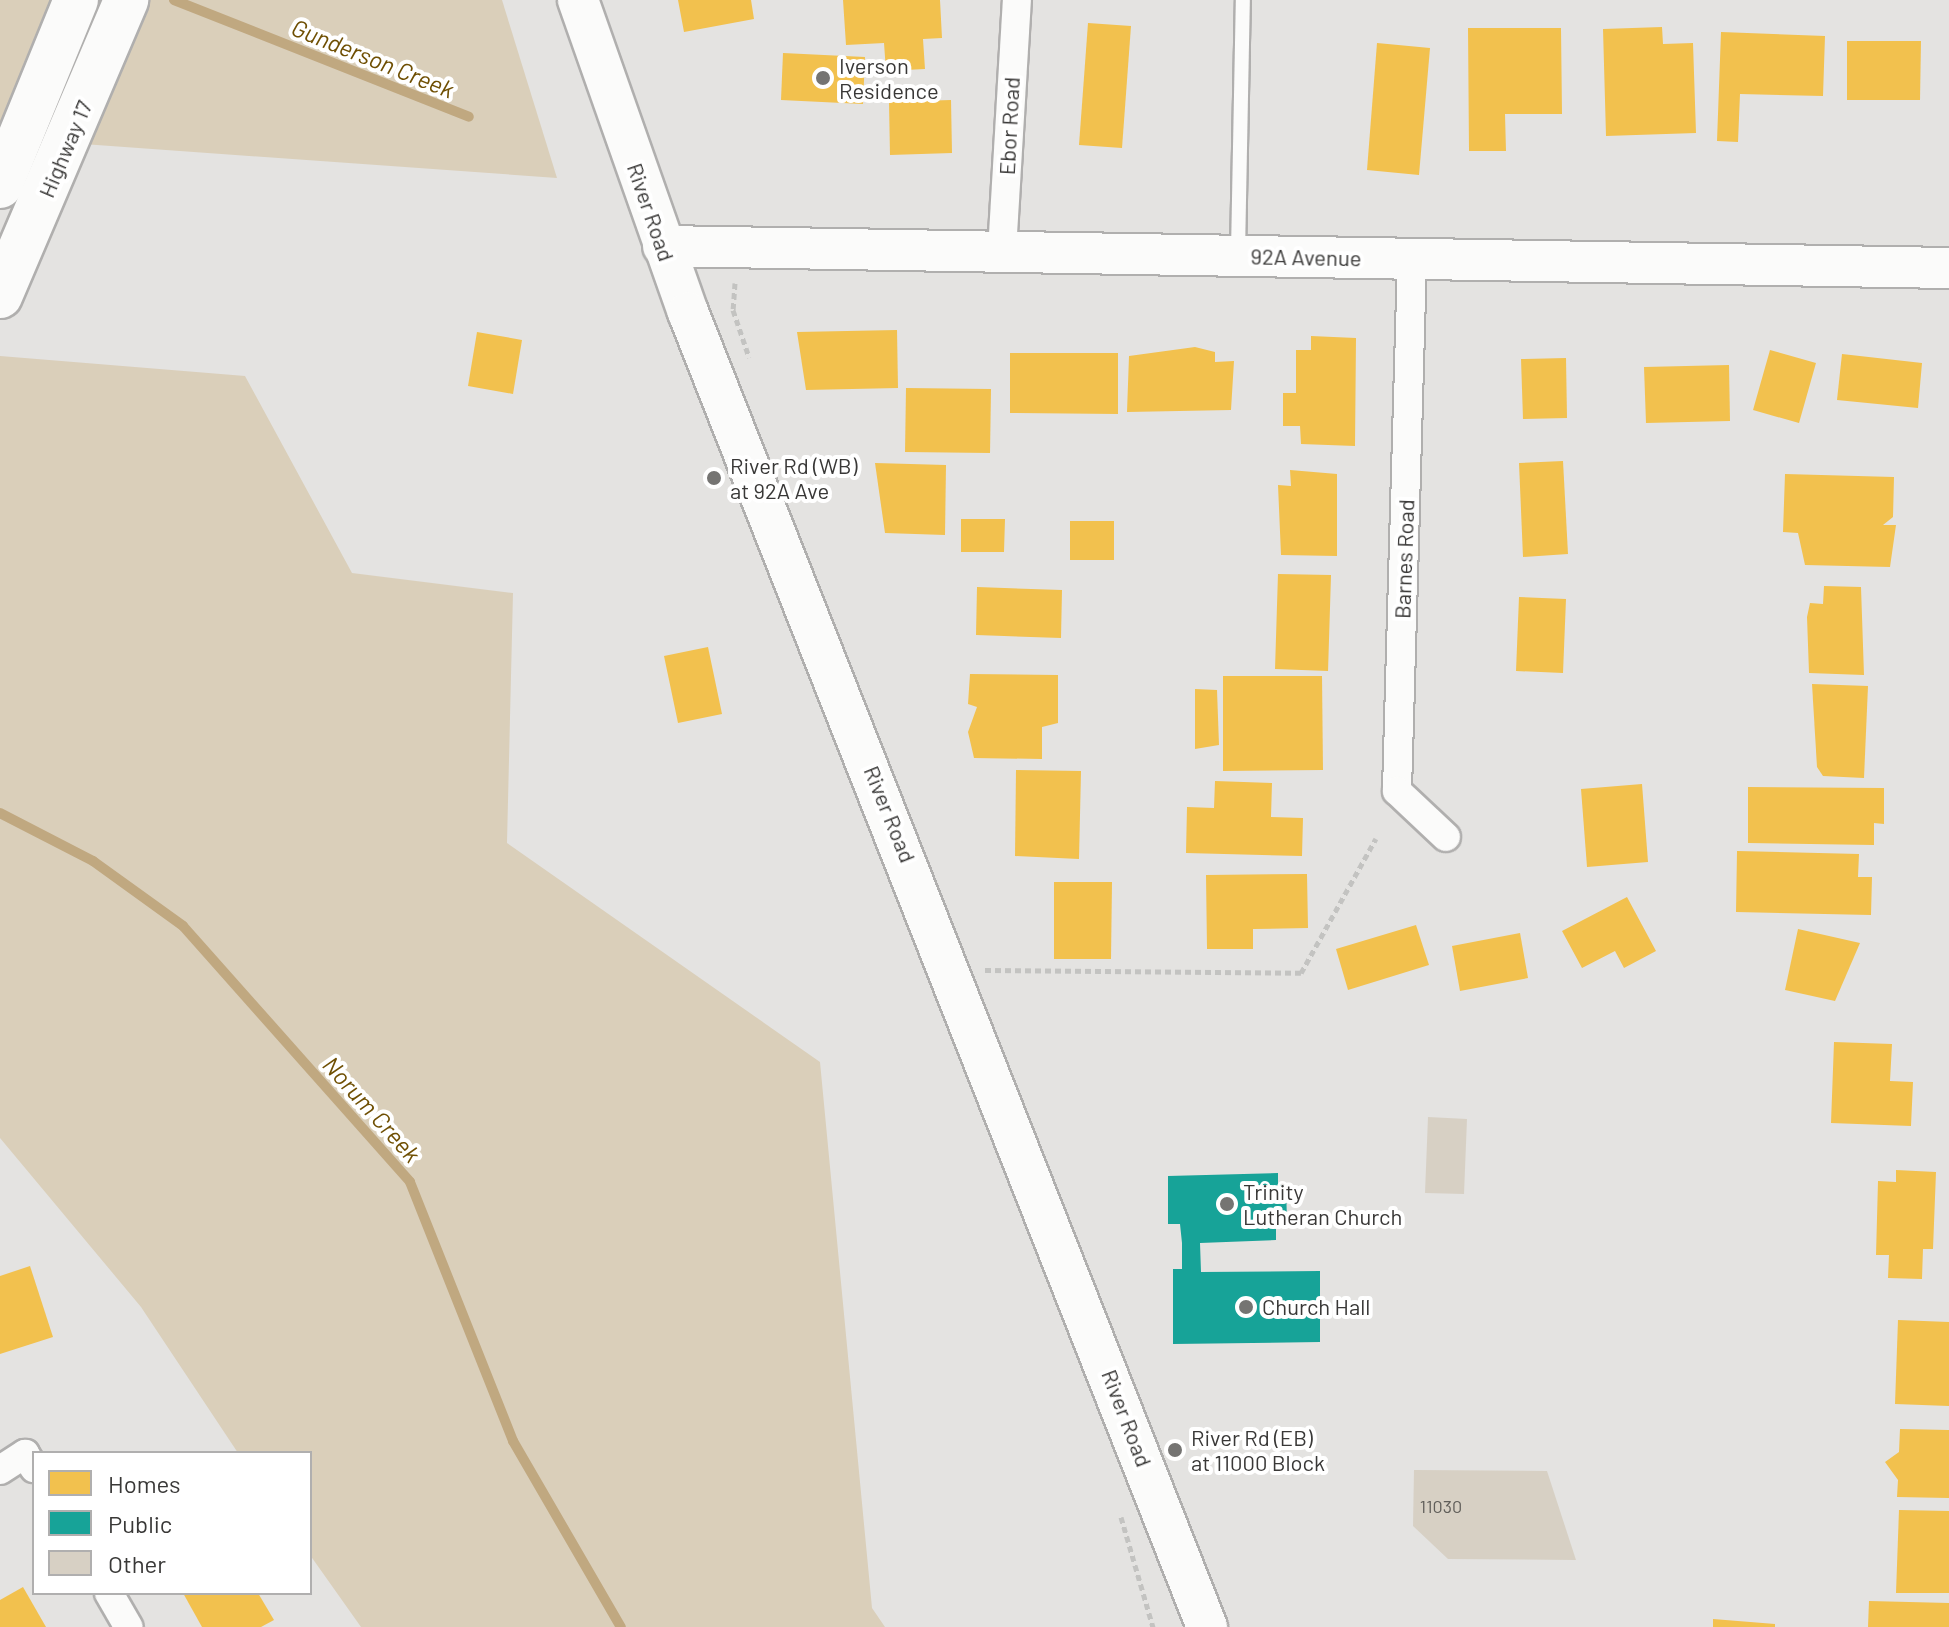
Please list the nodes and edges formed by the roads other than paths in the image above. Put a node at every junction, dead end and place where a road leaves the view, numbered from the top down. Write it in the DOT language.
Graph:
graph roads {
  1 [pos="578,0"];
  2 [pos="1017,0"];
  3 [pos="1243,0"];
  4 [pos="73,9"];
  5 [pos="121,14"];
  6 [pos="0,186"];
  7 [pos="663,246"];
  8 [pos="1002,251"];
  9 [pos="1238,256"];
  10 [pos="1412,260"];
  11 [pos="1949,268"];
  12 [pos="0,296"];
  13 [pos="1446,837"];
  14 [pos="30,1461"];
  15 [pos="0,1470"];
  16 [pos="110,1595"];
  17 [pos="129,1627"];
  18 [pos="1207,1627"];
  1 -- 7 [label="street, River Road"];
  2 -- 8 [label="street, Ebor Road"];
  3 -- 9 [label="lane"];
  4 -- 6 [label="highway, Highway 17"];
  5 -- 12 [label="highway, Highway 17"];
  7 -- 8 [label="street, 92A Avenue"];
  7 -- 18 [label="street, River Road"];
  8 -- 9 [label="street, 92A Avenue"];
  9 -- 10 [label="street, 92A Avenue"];
  10 -- 11 [label="street, 92A Avenue"];
  10 -- 13 [label="street, Barnes Road"];
  14 -- 15 [label="street"];
  16 -- 17 [label="street"];
}
